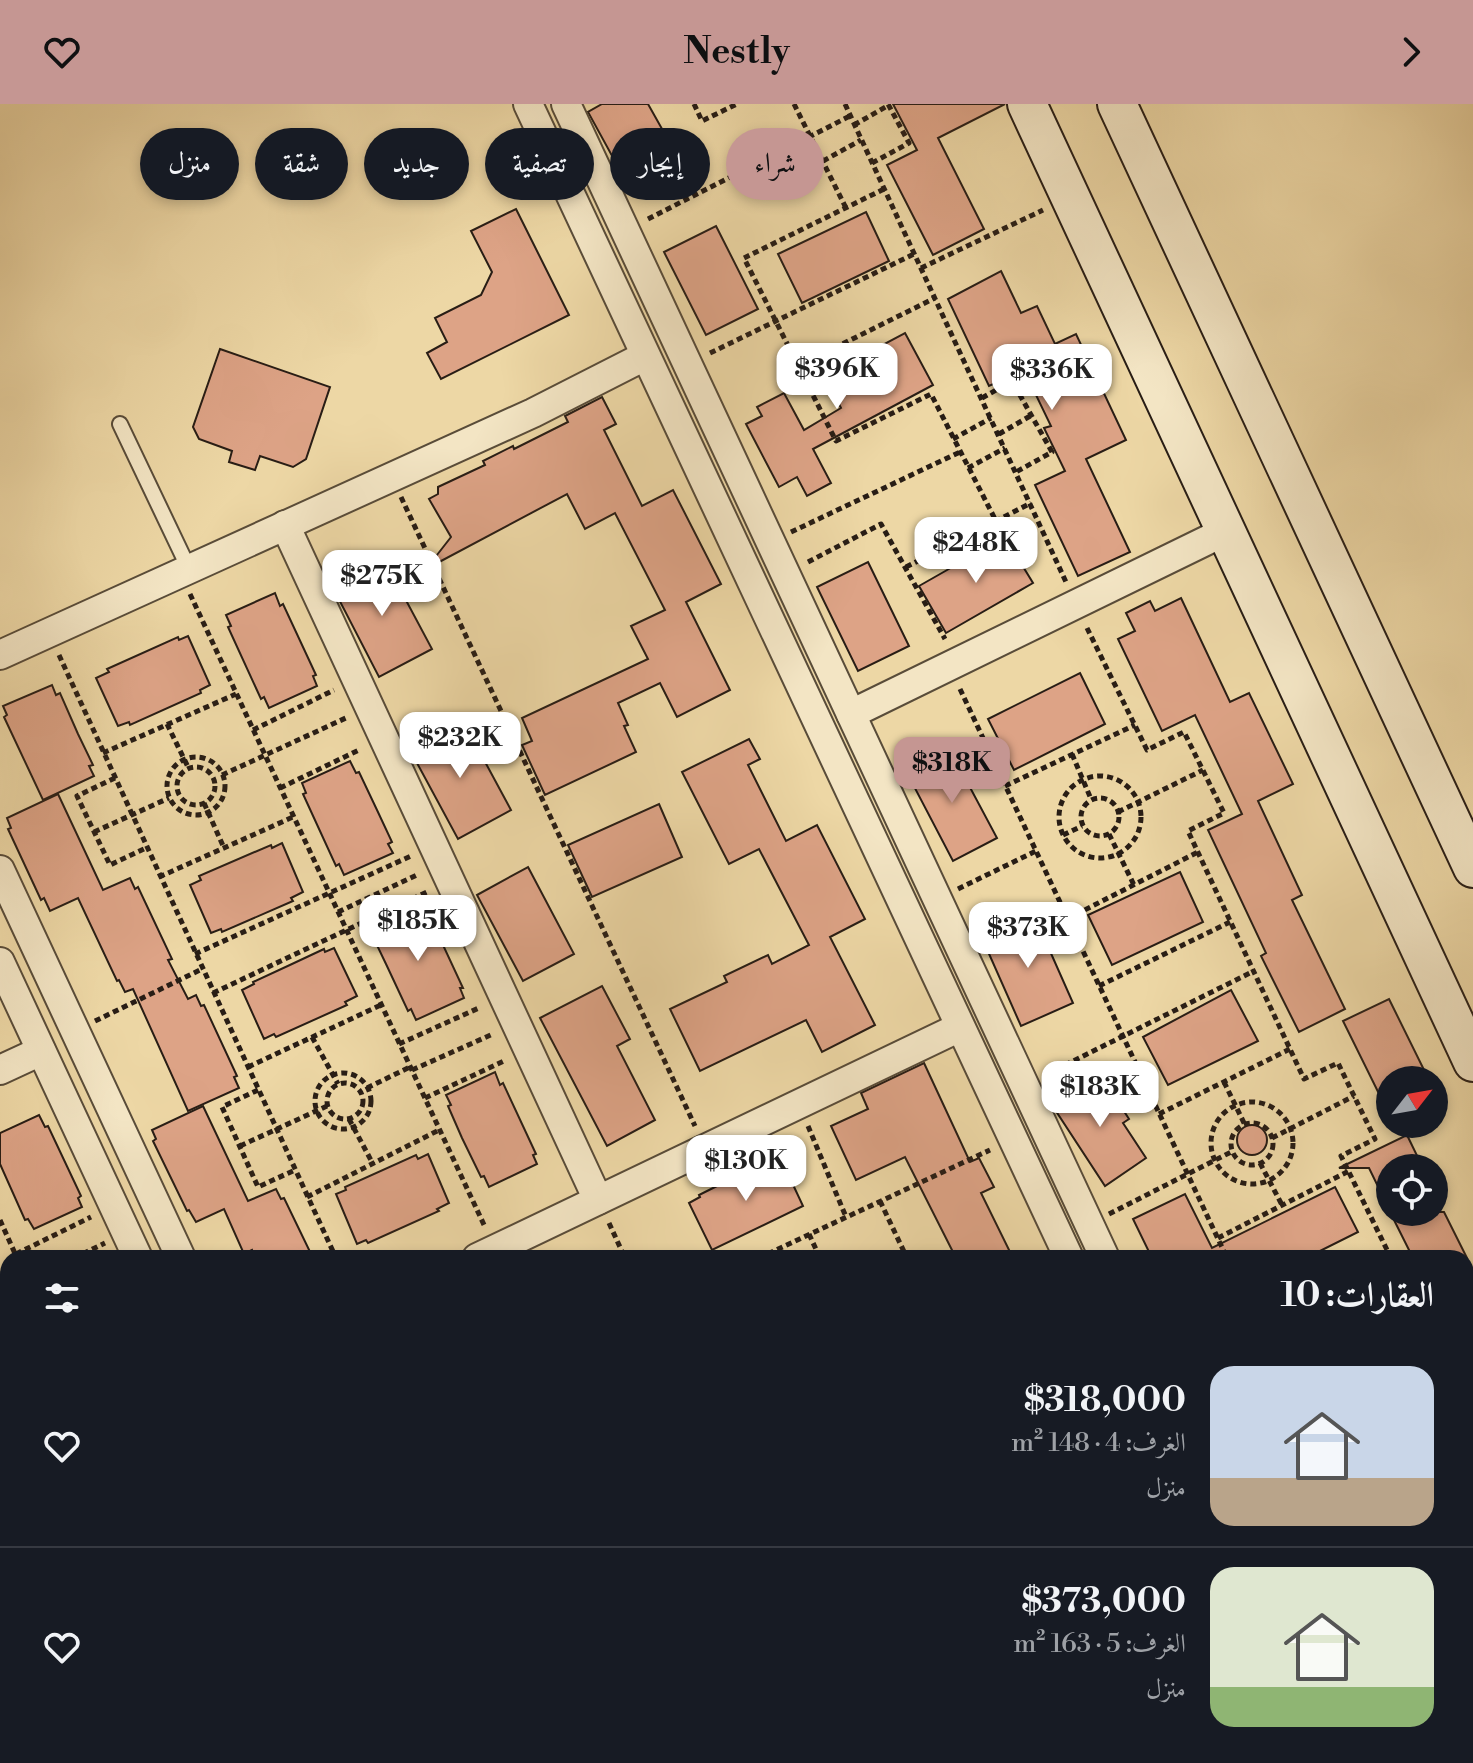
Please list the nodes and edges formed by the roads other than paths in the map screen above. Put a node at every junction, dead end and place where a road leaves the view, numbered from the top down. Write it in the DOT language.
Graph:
graph roads {
  1 [pos="528,104"];
  2 [pos="566,104"];
  3 [pos="1027,104"];
  4 [pos="1117,104"];
  5 [pos="645,356"];
  6 [pos="120,424"];
  7 [pos="285,525"];
  8 [pos="1226,531"];
  9 [pos="185,573"];
  10 [pos="0,655"];
  11 [pos="851,714"];
  12 [pos="1473,868"];
  13 [pos="0,870"];
  14 [pos="0,962"];
  15 [pos="1462,1018"];
  16 [pos="70,1020"];
  17 [pos="29,1025"];
  18 [pos="960,1027"];
  19 [pos="41,1051"];
  20 [pos="1473,1062"];
  21 [pos="0,1070"];
  22 [pos="598,1200"];
  23 [pos="134,1250"];
  24 [pos="177,1250"];
  25 [pos="494,1250"];
  26 [pos="1065,1250"];
  27 [pos="1101,1250"];
  1 -- 5 [label="street"];
  2 -- 11 [label="street"];
  3 -- 8 [label="street"];
  4 -- 12 [label="street"];
  5 -- 7 [label="street"];
  5 -- 18 [label="street"];
  6 -- 9 [label="lane"];
  7 -- 9 [label="street"];
  7 -- 22 [label="street"];
  8 -- 11 [label="street"];
  8 -- 15 [label="street"];
  9 -- 10 [label="street"];
  11 -- 27 [label="street"];
  13 -- 16 [label="street"];
  14 -- 17 [label="street"];
  15 -- 20 [label="street"];
  16 -- 17 [label="street"];
  16 -- 24 [label="street"];
  17 -- 19 [label="street"];
  18 -- 22 [label="street"];
  18 -- 26 [label="street"];
  19 -- 21 [label="street"];
  19 -- 23 [label="street"];
  22 -- 25 [label="street"];
}
